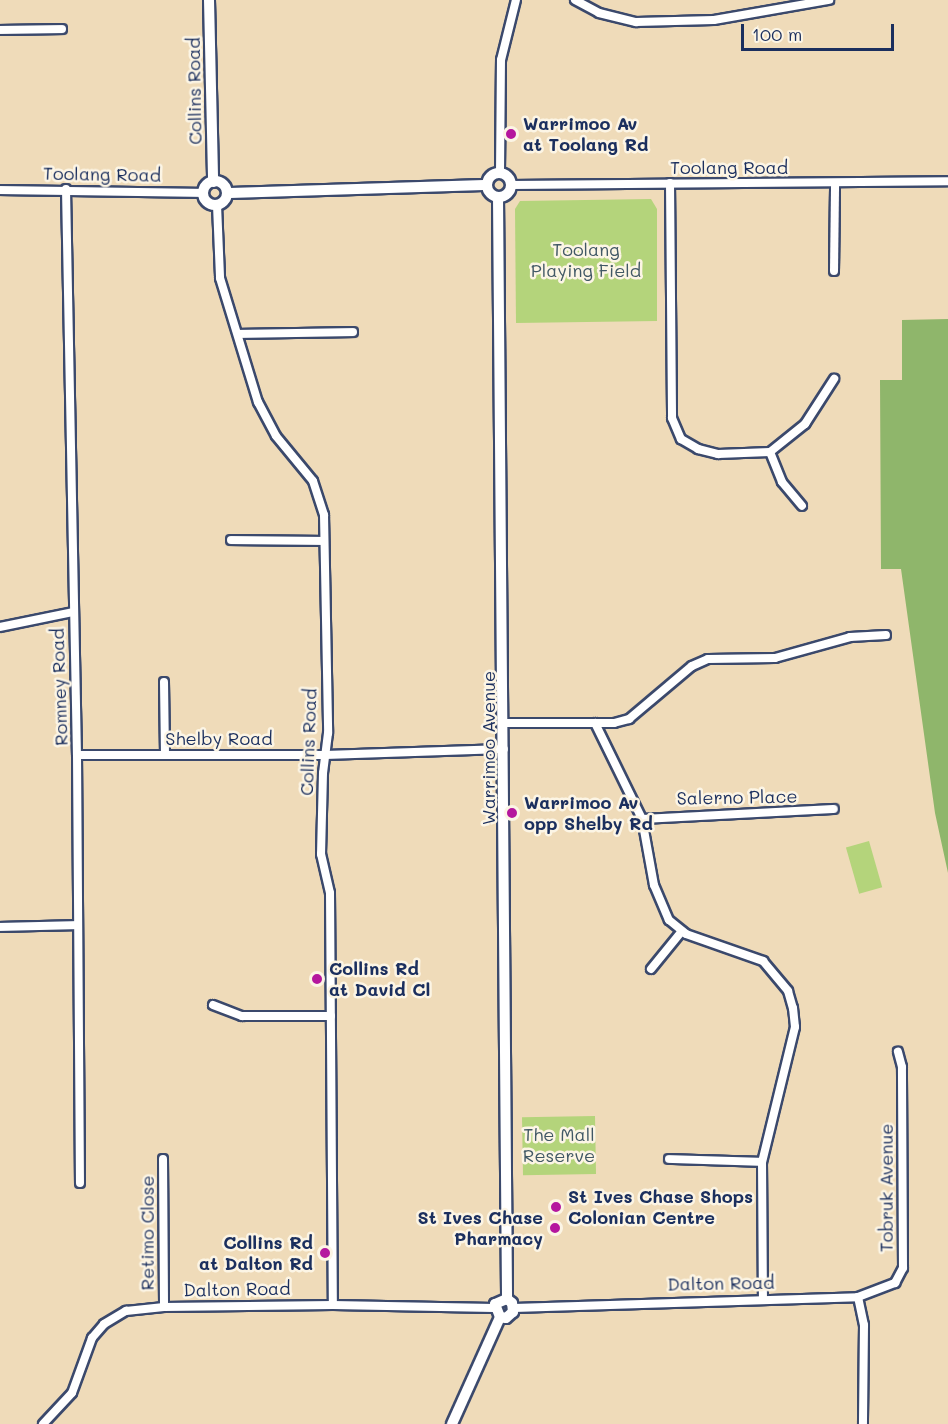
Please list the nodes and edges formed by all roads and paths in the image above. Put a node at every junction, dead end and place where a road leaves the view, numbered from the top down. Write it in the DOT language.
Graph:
graph roads {
  1 [pos="209,0"];
  2 [pos="516,0"];
  3 [pos="575,0"];
  4 [pos="829,0"];
  5 [pos="62,29"];
  6 [pos="0,30"];
  7 [pos="500,173"];
  8 [pos="948,181"];
  9 [pos="213,182"];
  10 [pos="670,183"];
  11 [pos="835,183"];
  12 [pos="487,185"];
  13 [pos="511,185"];
  14 [pos="66,189"];
  15 [pos="0,190"];
  16 [pos="204,193"];
  17 [pos="227,193"];
  18 [pos="498,196"];
  19 [pos="217,205"];
  20 [pos="834,271"];
  21 [pos="353,332"];
  22 [pos="239,334"];
  23 [pos="834,379"];
  24 [pos="770,452"];
  25 [pos="802,506"];
  26 [pos="231,540"];
  27 [pos="324,541"];
  28 [pos="73,612"];
  29 [pos="0,627"];
  30 [pos="886,635"];
  31 [pos="164,682"];
  32 [pos="505,723"];
  33 [pos="595,723"];
  34 [pos="504,749"];
  35 [pos="165,753"];
  36 [pos="77,754"];
  37 [pos="325,755"];
  38 [pos="834,809"];
  39 [pos="642,819"];
  40 [pos="77,926"];
  41 [pos="0,927"];
  42 [pos="682,931"];
  43 [pos="651,969"];
  44 [pos="213,1005"];
  45 [pos="331,1016"];
  46 [pos="898,1052"];
  47 [pos="163,1159"];
  48 [pos="669,1160"];
  49 [pos="762,1162"];
  50 [pos="80,1183"];
  51 [pos="858,1297"];
  52 [pos="763,1299"];
  53 [pos="510,1304"];
  54 [pos="333,1305"];
  55 [pos="164,1306"];
  56 [pos="497,1313"];
  57 [pos="43,1424"];
  58 [pos="452,1424"];
  59 [pos="863,1424"];
  1 -- 9 [label="street, Collins Road"];
  2 -- 7 [label="street"];
  3 -- 4 [label="street"];
  5 -- 6 [label="street"];
  7 -- 12 [label="street"];
  7 -- 13 [label="street"];
  8 -- 11 [label="street, Toolang Road"];
  9 -- 16 [label="street"];
  9 -- 17 [label="street"];
  10 -- 11 [label="street, Toolang Road"];
  10 -- 13 [label="street, Toolang Road"];
  10 -- 24 [label="street"];
  11 -- 20 [label="street"];
  12 -- 17 [label="street"];
  12 -- 18 [label="street"];
  13 -- 18 [label="street"];
  14 -- 15 [label="street, Toolang Road"];
  14 -- 16 [label="street, Toolang Road"];
  14 -- 28 [label="street, Romney Road"];
  16 -- 19 [label="street"];
  17 -- 19 [label="street"];
  18 -- 32 [label="street, Warrimoo Avenue"];
  19 -- 22 [label="street, Collins Road"];
  21 -- 22 [label="street"];
  22 -- 27 [label="street, Collins Road"];
  23 -- 24 [label="street"];
  24 -- 25 [label="street"];
  26 -- 27 [label="street"];
  27 -- 37 [label="street, Collins Road"];
  28 -- 29 [label="street"];
  28 -- 36 [label="street, Romney Road"];
  30 -- 33 [label="street"];
  31 -- 35 [label="street"];
  32 -- 33 [label="street"];
  32 -- 34 [label="street, Warrimoo Avenue"];
  33 -- 39 [label="street"];
  34 -- 37 [label="street, Shelby Road"];
  34 -- 53 [label="street, Warrimoo Avenue"];
  35 -- 36 [label="street, Shelby Road"];
  35 -- 37 [label="street, Shelby Road"];
  36 -- 40 [label="street, Romney Road"];
  37 -- 45 [label="street, Collins Road"];
  38 -- 39 [label="street, Salerno Place"];
  39 -- 42 [label="street"];
  40 -- 41 [label="street"];
  40 -- 50 [label="street, Romney Road"];
  42 -- 43 [label="street"];
  42 -- 49 [label="street"];
  44 -- 45 [label="street"];
  45 -- 54 [label="street, Collins Road"];
  46 -- 51 [label="street, Tobruk Avenue"];
  47 -- 55 [label="street, Retimo Close"];
  48 -- 49 [label="street"];
  49 -- 52 [label="street"];
  51 -- 52 [label="street, Dalton Road"];
  51 -- 59 [label="street"];
  52 -- 53 [label="street, Dalton Road"];
  53 -- 56 [label="street"];
  53 -- 56 [label="street"];
  54 -- 55 [label="street, Dalton Road"];
  54 -- 56 [label="street, Dalton Road"];
  55 -- 57 [label="street, Dalton Road"];
  56 -- 58 [label="street"];
}
